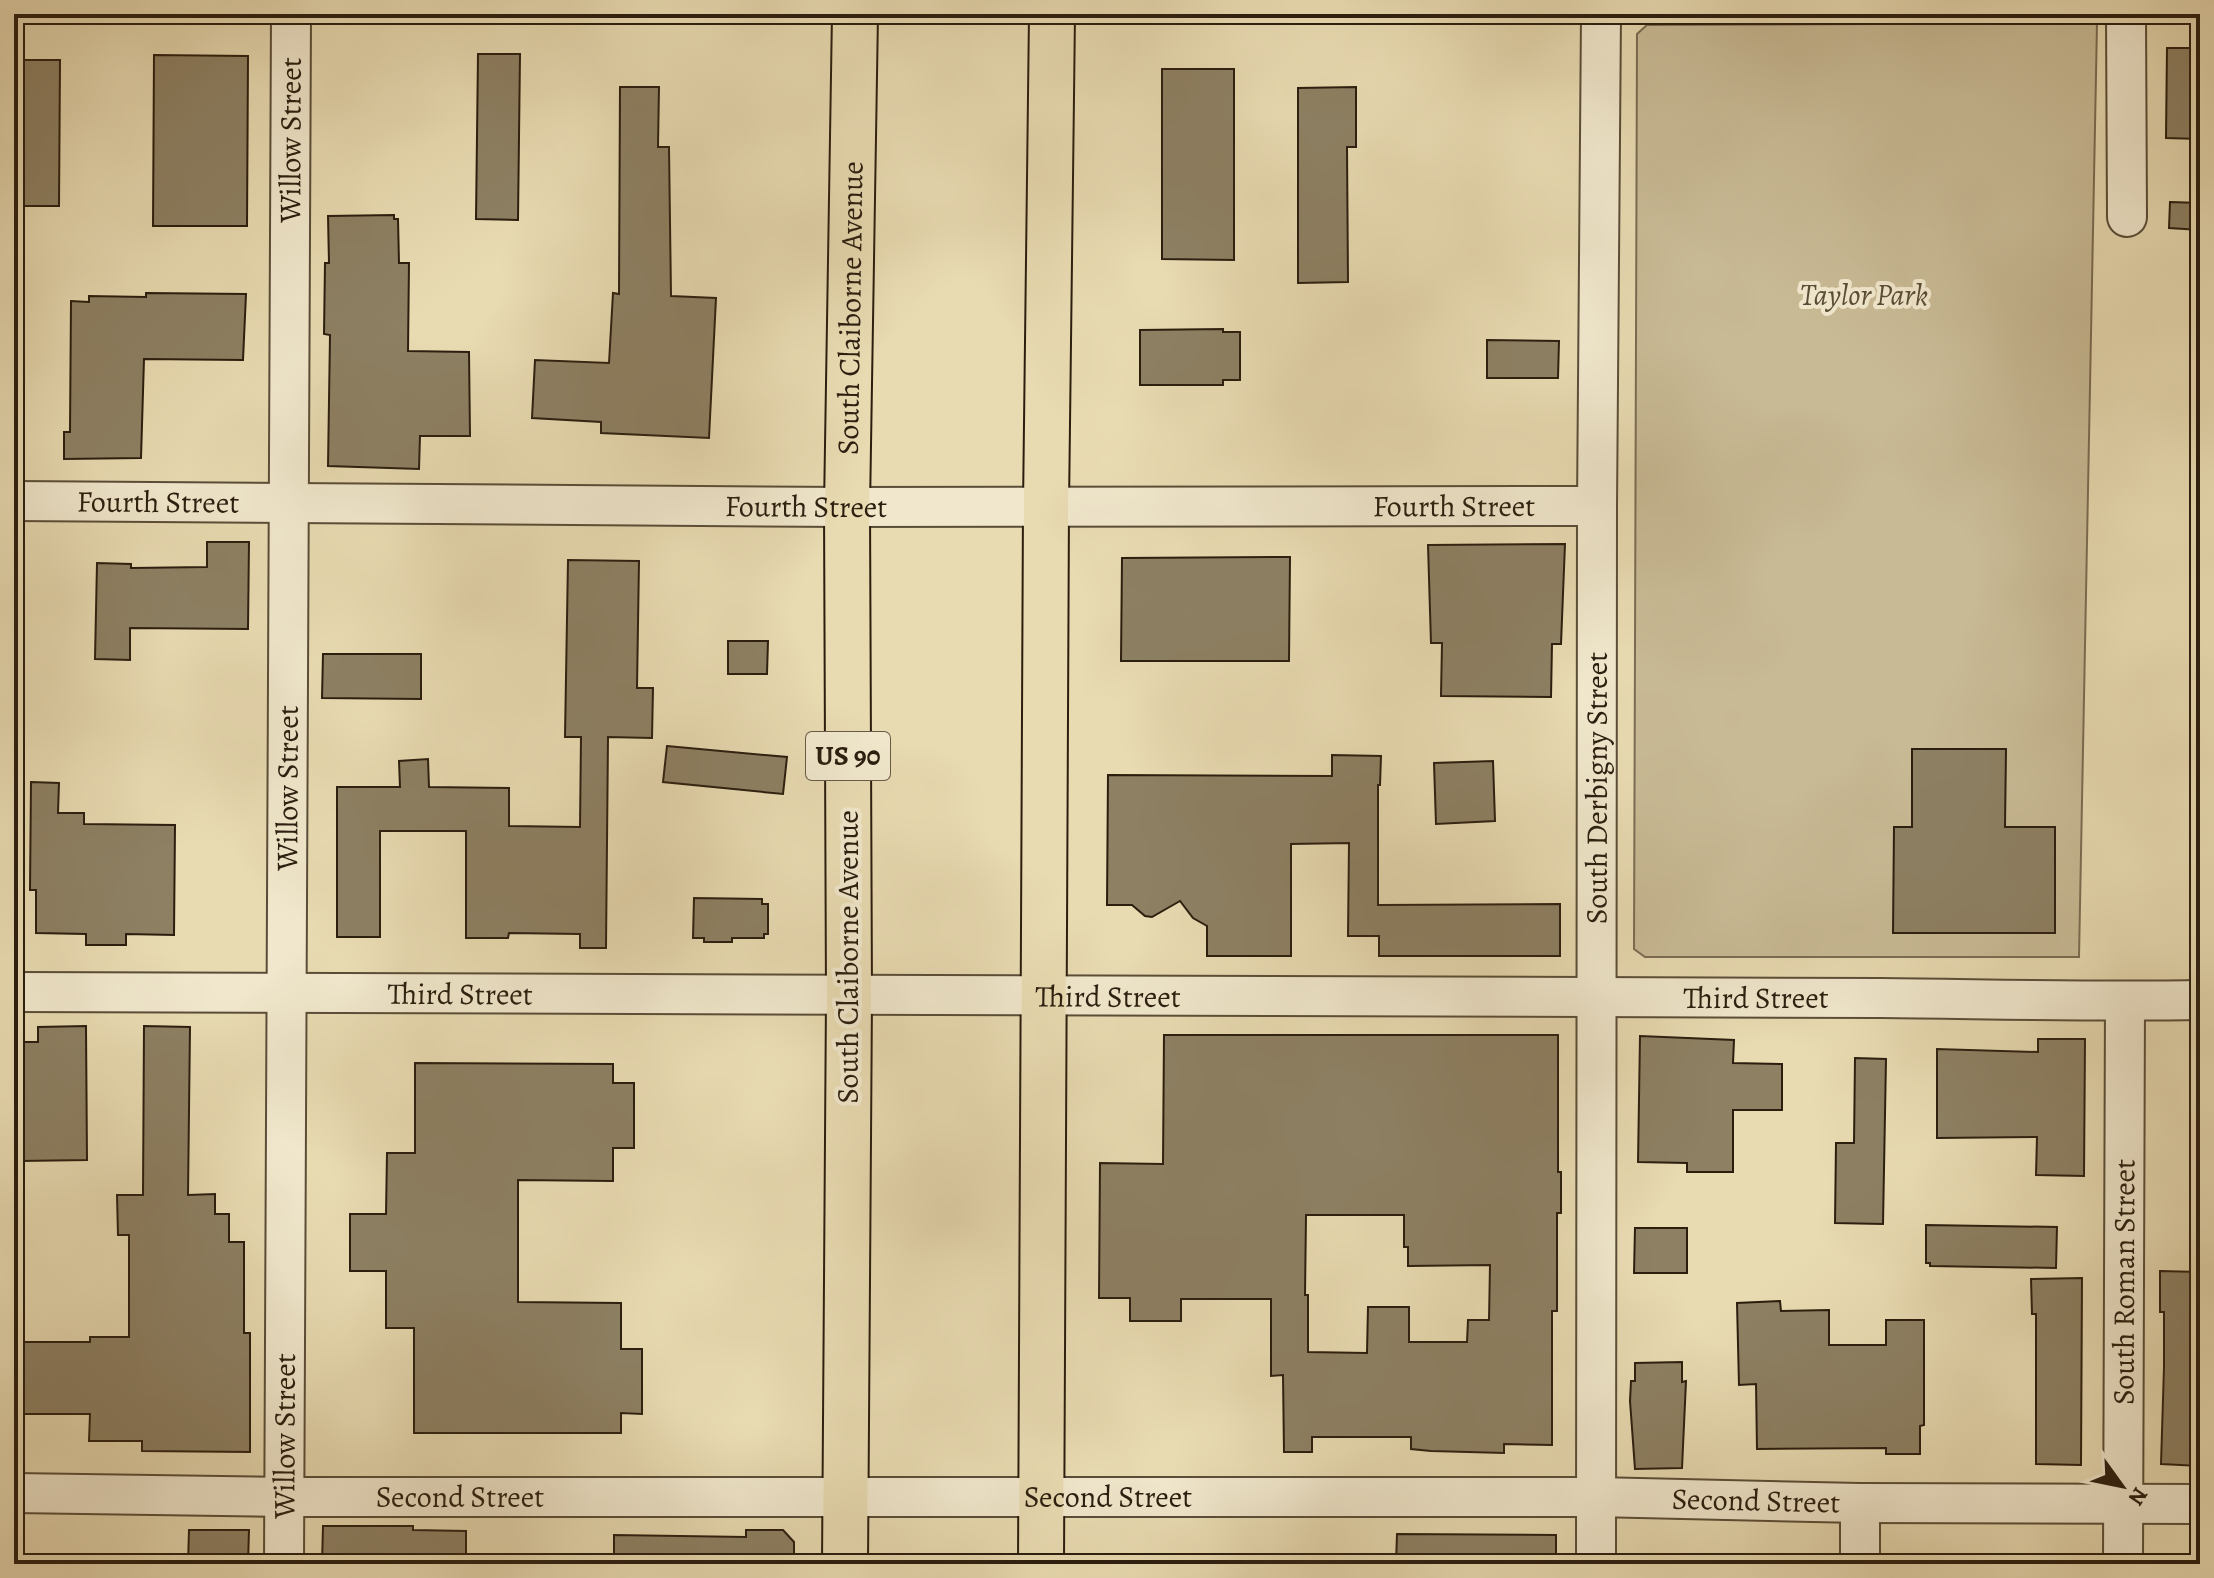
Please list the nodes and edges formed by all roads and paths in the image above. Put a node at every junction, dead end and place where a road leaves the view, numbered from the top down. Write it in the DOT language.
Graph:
graph roads {
  1 [pos="291,14"];
  2 [pos="855,14"];
  3 [pos="1052,14"];
  4 [pos="1601,14"];
  5 [pos="2126,14"];
  6 [pos="2127,217"];
  7 [pos="14,501"];
  8 [pos="289,504"];
  9 [pos="1046,506"];
  10 [pos="1597,506"];
  11 [pos="847,507"];
  12 [pos="14,992"];
  13 [pos="286,993"];
  14 [pos="849,997"];
  15 [pos="1044,997"];
  16 [pos="1597,1000"];
  17 [pos="2200,1000"];
  18 [pos="2125,1002"];
  19 [pos="14,1493"];
  20 [pos="1042,1496"];
  21 [pos="285,1497"];
  22 [pos="1596,1497"];
  23 [pos="846,1498"];
  24 [pos="1860,1503"];
  25 [pos="2124,1504"];
  26 [pos="2200,1504"];
  27 [pos="284,1564"];
  28 [pos="845,1564"];
  29 [pos="1041,1564"];
  30 [pos="1596,1564"];
  31 [pos="1860,1564"];
  32 [pos="2123,1564"];
  1 -- 8 [label="street, Willow Street"];
  2 -- 11 [label="main road, South Claiborne Avenue / US 90"];
  3 -- 9 [label="main road"];
  4 -- 10 [label="street, South Derbigny Street"];
  5 -- 6 [label="street"];
  7 -- 8 [label="street, Fourth Street"];
  8 -- 11 [label="street, Fourth Street"];
  8 -- 13 [label="street, Willow Street"];
  9 -- 10 [label="street, Fourth Street"];
  9 -- 11 [label="street, Fourth Street"];
  9 -- 15 [label="main road"];
  10 -- 16 [label="street, South Derbigny Street"];
  11 -- 14 [label="main road, South Claiborne Avenue / US 90"];
  12 -- 13 [label="street, Third Street"];
  13 -- 14 [label="street, Third Street"];
  13 -- 21 [label="street, Willow Street"];
  14 -- 15 [label="street, Third Street"];
  14 -- 23 [label="main road, South Claiborne Avenue / US 90"];
  15 -- 16 [label="street, Third Street"];
  15 -- 20 [label="main road"];
  16 -- 18 [label="street, Third Street"];
  16 -- 22 [label="street, South Derbigny Street"];
  17 -- 18 [label="street, Third Street"];
  18 -- 25 [label="street, South Roman Street"];
  19 -- 21 [label="street, Second Street"];
  20 -- 22 [label="street, Second Street"];
  20 -- 23 [label="street, Second Street"];
  20 -- 29 [label="main road"];
  21 -- 23 [label="street, Second Street"];
  21 -- 27 [label="street, Willow Street"];
  22 -- 24 [label="street, Second Street"];
  22 -- 30 [label="street, South Derbigny Street"];
  23 -- 28 [label="main road, South Claiborne Avenue / US 90"];
  24 -- 25 [label="street, Second Street"];
  24 -- 31 [label="street"];
  25 -- 26 [label="street, Second Street"];
  25 -- 32 [label="street, South Roman Street"];
}
